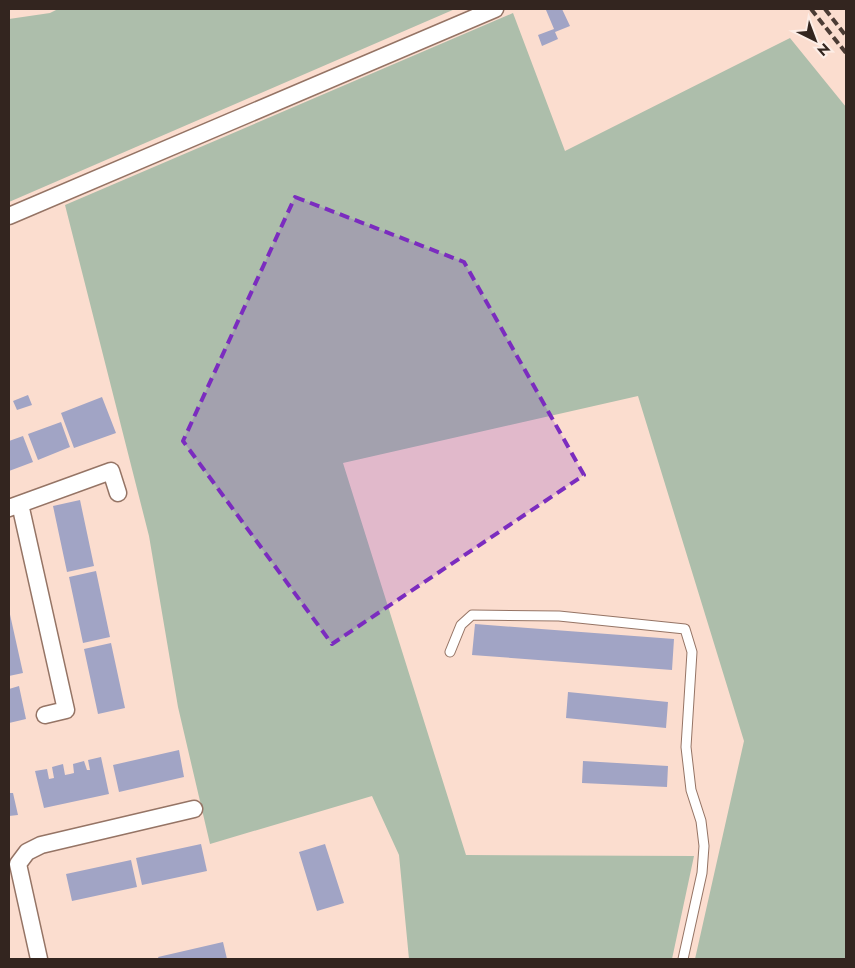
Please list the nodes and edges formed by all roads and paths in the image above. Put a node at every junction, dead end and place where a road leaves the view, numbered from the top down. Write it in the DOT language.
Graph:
graph roads {
  1 [pos="495,9"];
  2 [pos="9,216"];
  3 [pos="118,493"];
  4 [pos="14,506"];
  5 [pos="450,652"];
  6 [pos="45,715"];
  7 [pos="194,809"];
  8 [pos="13,861"];
  9 [pos="39,959"];
  10 [pos="683,959"];
  1 -- 2 [label="street"];
  3 -- 4 [label="street"];
  4 -- 6 [label="street"];
  5 -- 10 [label="lane"];
  7 -- 8 [label="street"];
  8 -- 9 [label="street"];
}
